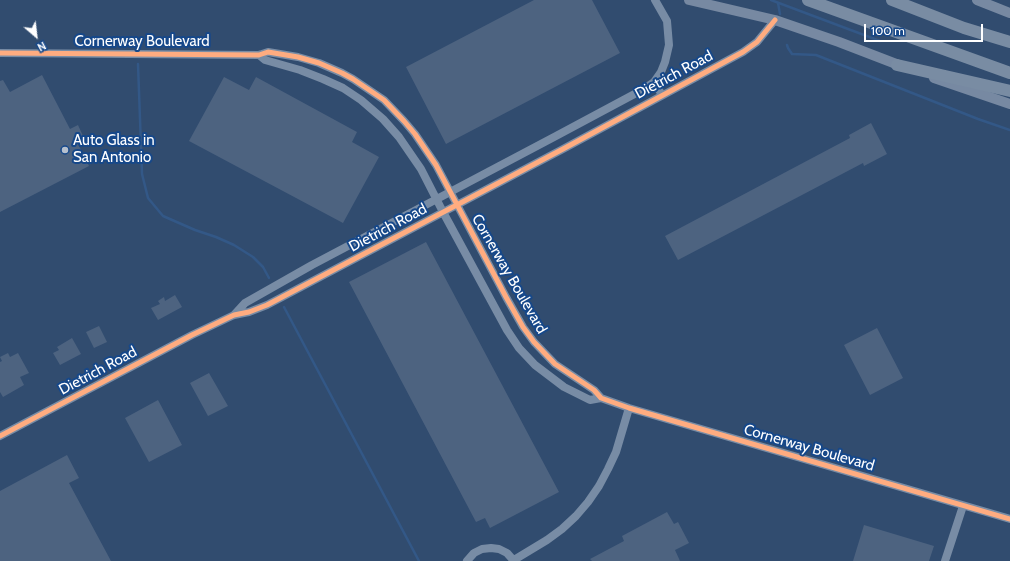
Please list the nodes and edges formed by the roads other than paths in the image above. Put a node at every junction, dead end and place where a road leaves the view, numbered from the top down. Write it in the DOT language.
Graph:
graph roads {
  1 [pos="656,0"];
  2 [pos="689,0"];
  3 [pos="808,0"];
  4 [pos="892,0"];
  5 [pos="977,0"];
  6 [pos="1010,13"];
  7 [pos="775,20"];
  8 [pos="1010,42"];
  9 [pos="0,53"];
  10 [pos="259,55"];
  11 [pos="897,65"];
  12 [pos="1010,73"];
  13 [pos="654,82"];
  14 [pos="1010,91"];
  15 [pos="662,96"];
  16 [pos="1010,104"];
  17 [pos="450,192"];
  18 [pos="436,199"];
  19 [pos="457,205"];
  20 [pos="443,212"];
  21 [pos="234,315"];
  22 [pos="601,398"];
  23 [pos="628,408"];
  24 [pos="0,436"];
  25 [pos="963,506"];
  26 [pos="1010,519"];
  27 [pos="514,560"];
  28 [pos="467,561"];
  29 [pos="945,561"];
  1 -- 13 [label="street, Dietrich Road"];
  2 -- 7 [label="main road"];
  3 -- 12 [label="highway"];
  4 -- 8 [label="highway"];
  5 -- 6 [label="main road"];
  7 -- 11 [label="main road"];
  7 -- 15 [label="street, Dietrich Road"];
  9 -- 10 [label="street, Cornerway Boulevard"];
  10 -- 17 [label="street, Cornerway Boulevard"];
  10 -- 18 [label="street, Cornerway Boulevard"];
  11 -- 14 [label="highway"];
  11 -- 16 [label="main road"];
  13 -- 15 [label="street"];
  13 -- 17 [label="street, Dietrich Road"];
  15 -- 19 [label="street, Dietrich Road"];
  17 -- 18 [label="street, Dietrich Road"];
  17 -- 19 [label="street, Cornerway Boulevard"];
  18 -- 20 [label="street, Cornerway Boulevard"];
  18 -- 21 [label="street, Dietrich Road"];
  19 -- 20 [label="street, Dietrich Road"];
  19 -- 22 [label="street, Cornerway Boulevard"];
  20 -- 21 [label="street, Dietrich Road"];
  20 -- 22 [label="street, Cornerway Boulevard"];
  21 -- 24 [label="street, Dietrich Road"];
  22 -- 23 [label="street, Cornerway Boulevard"];
  23 -- 25 [label="street, Cornerway Boulevard"];
  23 -- 27 [label="street"];
  25 -- 26 [label="street, Cornerway Boulevard"];
  25 -- 29 [label="street"];
  27 -- 28 [label="street"];
}
